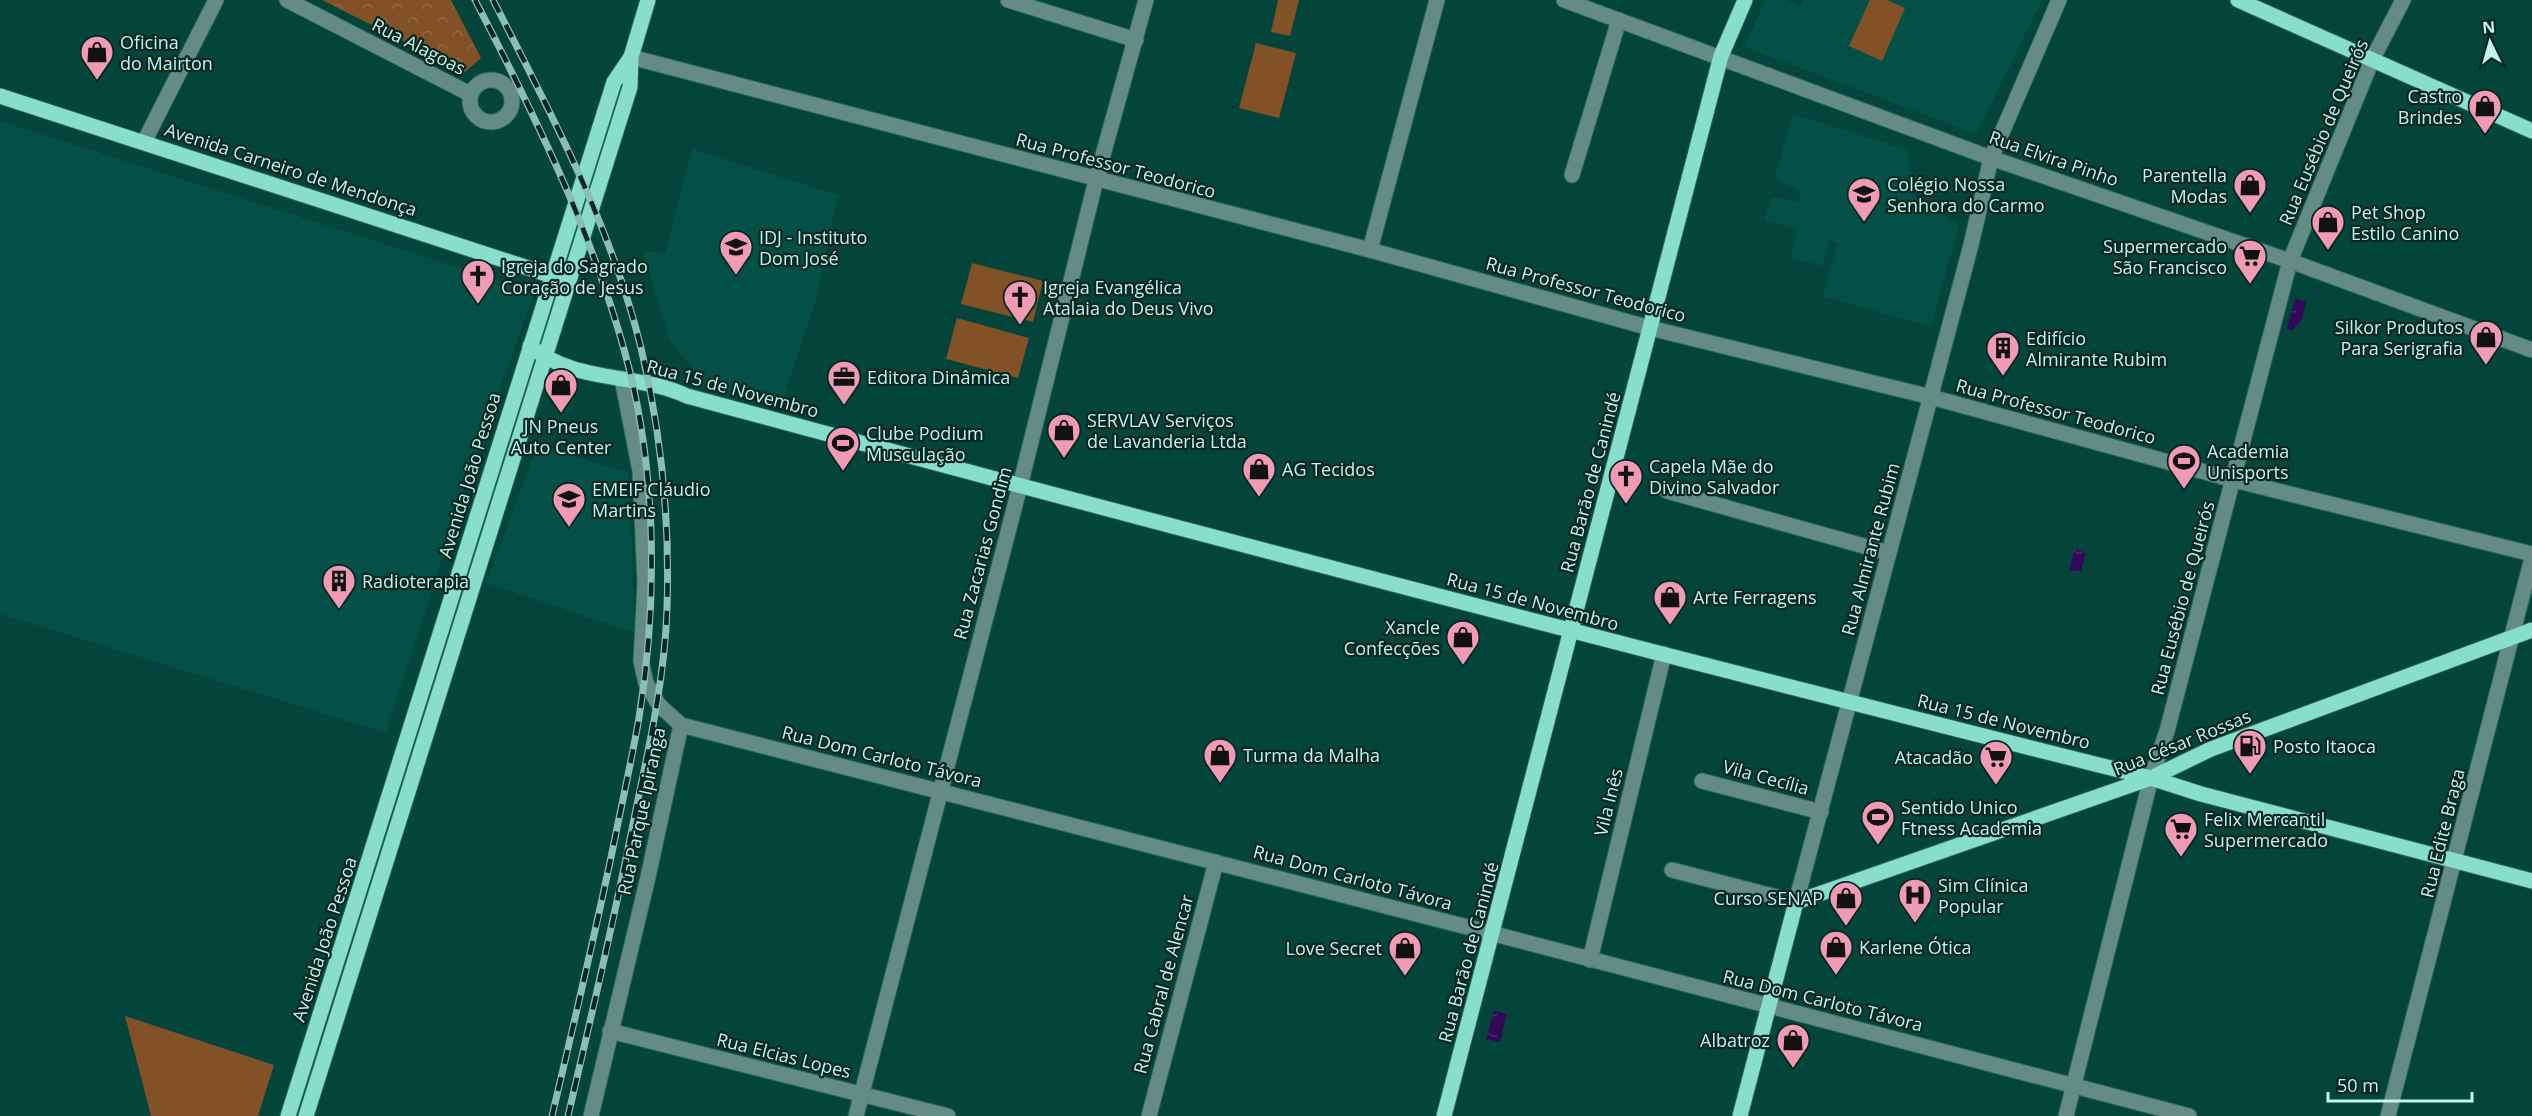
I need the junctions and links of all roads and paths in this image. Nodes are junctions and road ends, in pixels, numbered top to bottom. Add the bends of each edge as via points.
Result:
1 (216, 0) edge
2 (287, 0) edge
3 (648, 0) edge
4 (1008, 0) edge
5 (1146, 0) edge
6 (1437, 0) edge
7 (1564, 0) edge
8 (1745, 0) edge
9 (2059, 0) edge
10 (2238, 0) edge
11 (2403, 0) edge
12 (1619, 20) junction
13 (1136, 40) junction
14 (1721, 56) junction
15 (631, 57) junction
16 (2372, 60) junction
17 (470, 94) dead end
18 (0, 96) edge
19 (2532, 131) edge
20 (144, 142) junction
21 (1991, 158) junction
22 (1572, 175) dead end
23 (1096, 180) junction
24 (1370, 250) junction
25 (2290, 261) junction
26 (553, 275) junction
27 (570, 281) junction
28 (1650, 328) junction
29 (530, 346) junction
30 (2532, 350) edge
31 (546, 360) junction
32 (622, 379) junction
33 (1931, 397) junction
34 (2234, 480) junction
35 (1020, 486) junction
36 (1667, 491) dead end
37 (1889, 553) junction
38 (2532, 554) edge
39 (2532, 558) edge
40 (2532, 630) edge
41 (1571, 631) junction
42 (2510, 639) junction
43 (1664, 654) junction
44 (1848, 702) junction
45 (681, 725) junction
46 (2151, 778) junction
47 (1702, 781) dead end
48 (939, 791) junction
49 (1821, 812) junction
50 (2456, 860) junction
51 (1216, 862) junction
52 (1672, 870) dead end
53 (2532, 881) edge
54 (1796, 902) junction
55 (1493, 933) junction
56 (1590, 960) junction
57 (1770, 1007) junction
58 (610, 1031) junction
59 (2074, 1086) junction
60 (862, 1094) junction
61 (288, 1116) edge
62 (306, 1116) edge
63 (591, 1116) edge
64 (856, 1116) edge
65 (948, 1116) edge
66 (1149, 1116) edge
67 (1444, 1116) edge
68 (1740, 1116) edge
69 (2066, 1116) edge
70 (2189, 1116) edge
71 (2388, 1116) edge

1 - 20 street
2 - 17 street, Rua Alagoas
3 - 15 main road, Avenida João Pessoa
4 - 13 street
5 - 13 street, Rua Zacarias Gondim
6 - 24 street
7 - 12 street, Rua Elvira Pinho
8 - 14 main road, Rua Barão de Canindé
9 - 21 street, Rua Almirante Rubim
10 - 16 main road
11 - 16 street, Rua Eusébio de Queirós
12 - 14 street, Rua Elvira Pinho
12 - 22 street
13 - 23 street, Rua Zacarias Gondim
14 - 21 street, Rua Elvira Pinho
14 - 28 main road, Rua Barão de Canindé
15 - 23 street, Rua Professor Teodorico
15 - 26 main road, Avenida João Pessoa via 614,82
15 - 27 main road, Avenida João Pessoa via 630,87
16 - 19 main road
16 - 25 street, Rua Eusébio de Queirós
18 - 20 main road, Avenida Carneiro de Mendonça
20 - 26 main road, Avenida Carneiro de Mendonça
21 - 25 street, Rua Elvira Pinho
21 - 33 street, Rua Almirante Rubim
23 - 24 street, Rua Professor Teodorico
23 - 35 street, Rua Zacarias Gondim
24 - 28 street, Rua Professor Teodorico
25 - 30 street, Rua Elvira Pinho
25 - 34 street, Rua Eusébio de Queirós
26 - 27 main road, Avenida Carneiro de Mendonça
26 - 29 main road, Avenida João Pessoa
27 - 31 main road, Avenida João Pessoa
28 - 33 street, Rua Professor Teodorico
28 - 41 main road, Rua Barão de Canindé
29 - 31 main road, Rua 15 de Novembro
29 - 61 main road, Avenida João Pessoa
31 - 32 main road, Rua 15 de Novembro via 588,375
31 - 62 main road, Avenida João Pessoa
32 - 35 main road, Rua 15 de Novembro via 658,384 687,396
32 - 45 street, Rua Parque Ipiranga via 640,471 645,583 641,661 646,683 659,705
33 - 34 street, Rua Professor Teodorico
33 - 37 street, Rua Almirante Rubim
34 - 38 street, Rua Professor Teodorico
34 - 46 street, Rua Eusébio de Queirós via 2168,731
35 - 41 main road, Rua 15 de Novembro
35 - 48 street, Rua Zacarias Gondim
36 - 37 street
37 - 44 street, Rua Almirante Rubim
39 - 42 street, Rua Edite Braga
40 - 42 main road, Rua César Rossas
41 - 43 main road, Rua 15 de Novembro
41 - 55 main road, Rua Barão de Canindé
42 - 46 main road, Rua César Rossas via 2211,749
42 - 50 street, Rua Edite Braga
43 - 44 main road, Rua 15 de Novembro
43 - 56 street, Vila Inês
44 - 46 main road, Rua 15 de Novembro
44 - 49 street, Rua Almirante Rubim
45 - 48 street, Rua Dom Carloto Távora
45 - 58 street, Rua Parque Ipiranga
46 - 50 main road, Rua 15 de Novembro
46 - 54 main road, Rua César Rossas
46 - 59 street, Rua Eusébio de Queirós
47 - 49 street, Vila Cecília
48 - 51 street, Rua Dom Carloto Távora
48 - 60 street, Rua Zacarias Gondim
49 - 54 street, Rua Almirante Rubim
50 - 53 main road, Rua 15 de Novembro
50 - 71 street, Rua Edite Braga
51 - 55 street, Rua Dom Carloto Távora
51 - 66 street, Rua Cabral de Alencar
52 - 54 street
54 - 57 main road, Rua Almirante Rubim
55 - 56 street, Rua Dom Carloto Távora
55 - 67 main road, Rua Barão de Canindé
56 - 57 street, Rua Dom Carloto Távora
57 - 59 street, Rua Dom Carloto Távora
57 - 68 main road, Rua Almirante Rubim
58 - 60 street, Rua Elcias Lopes
58 - 63 street, Rua Parque Ipiranga
59 - 69 street, Rua Eusébio de Queirós
59 - 70 street, Rua Dom Carloto Távora
60 - 64 street, Rua Zacarias Gondim
60 - 65 street, Rua Elcias Lopes

